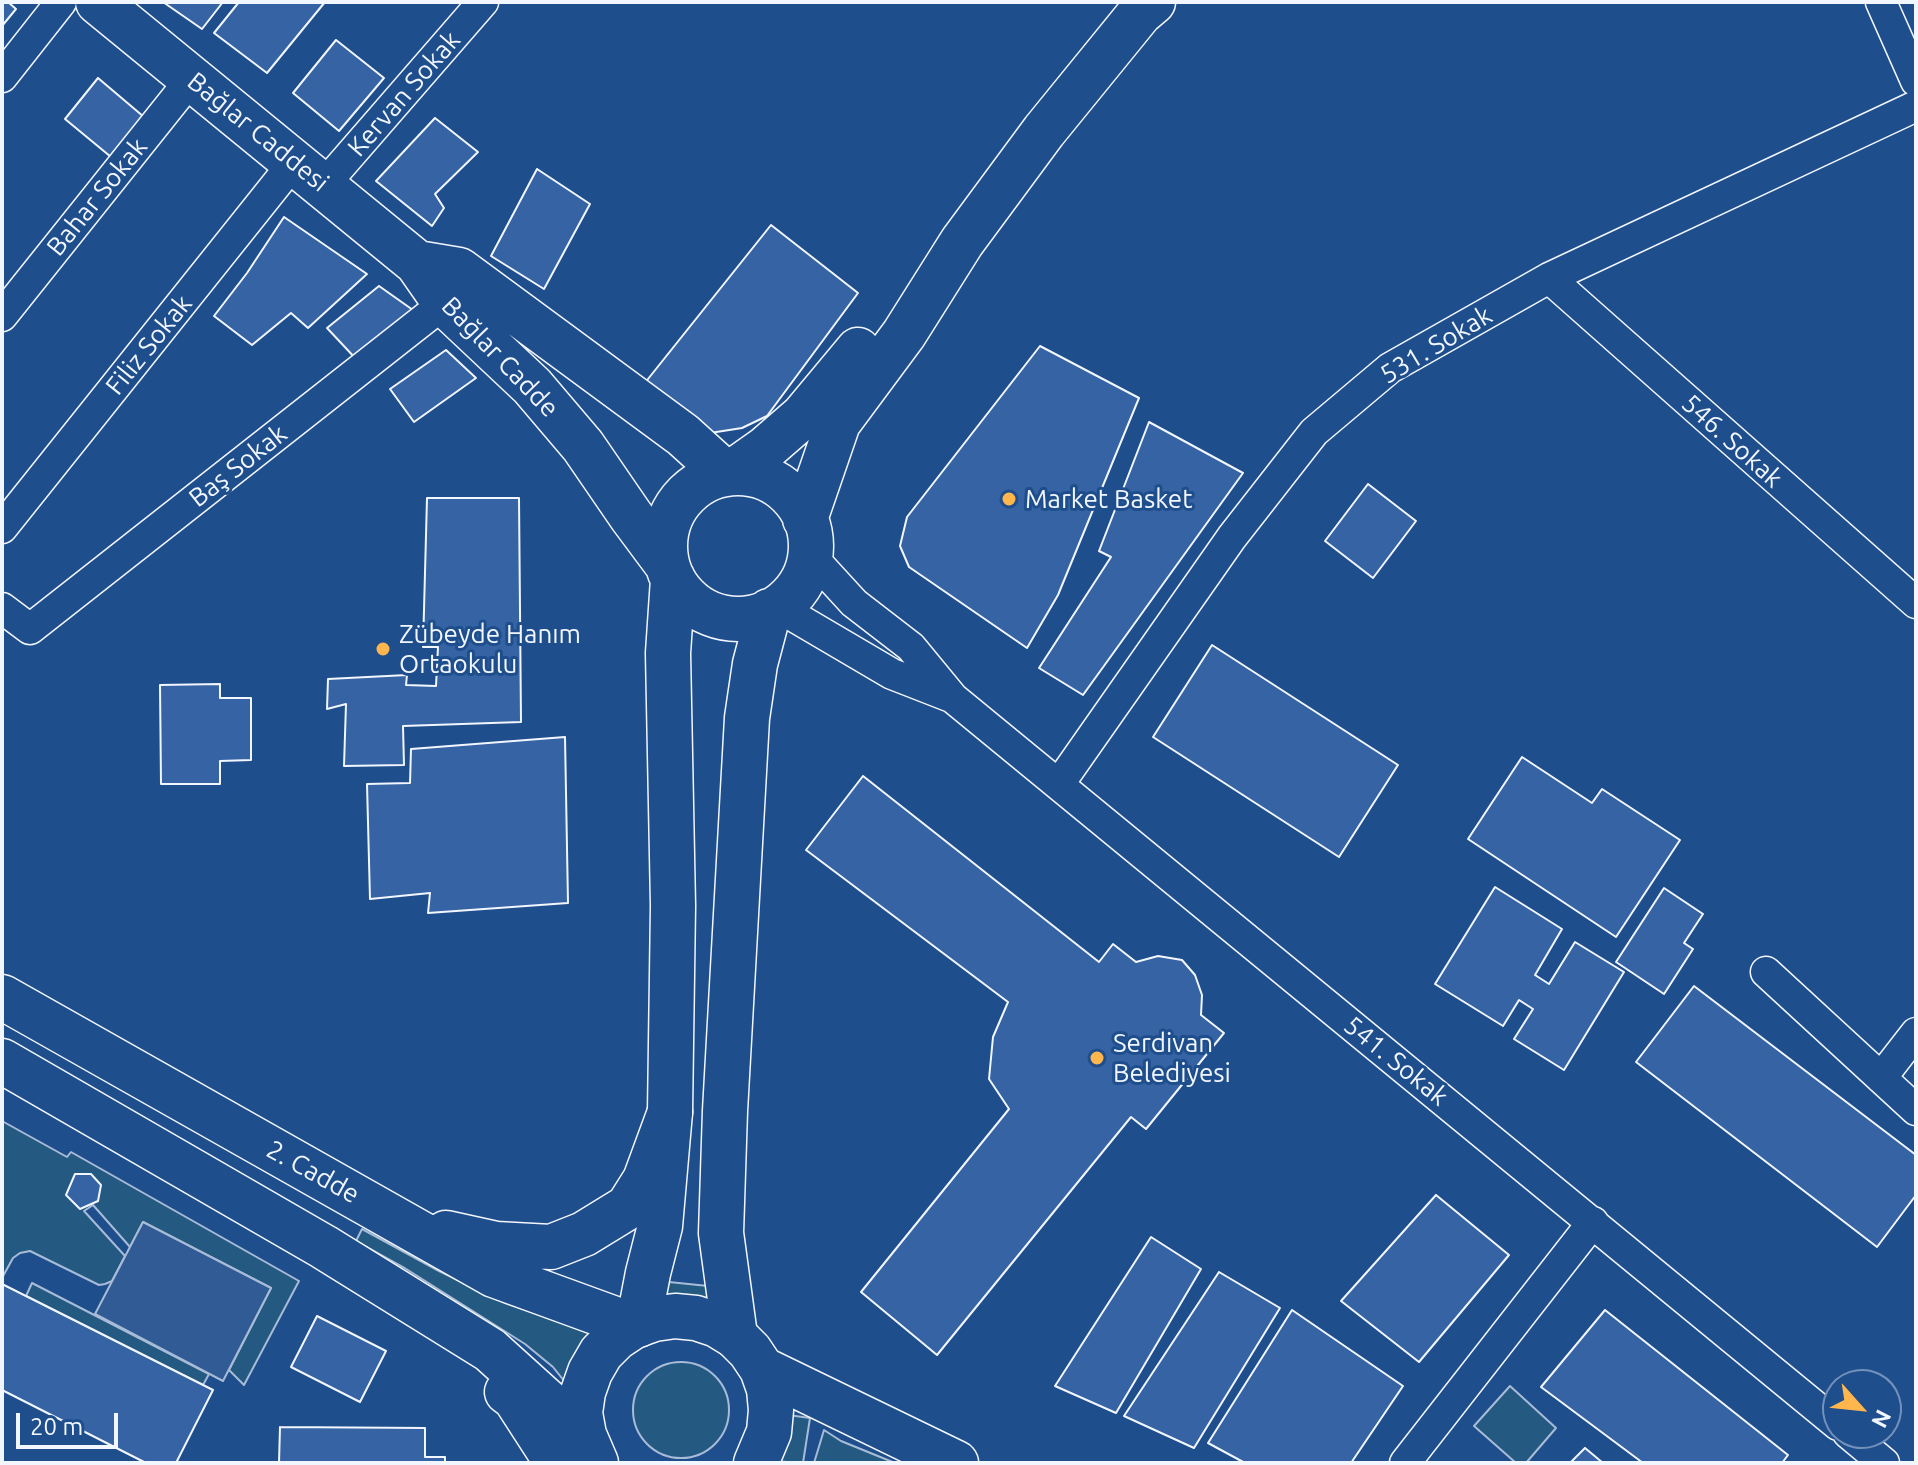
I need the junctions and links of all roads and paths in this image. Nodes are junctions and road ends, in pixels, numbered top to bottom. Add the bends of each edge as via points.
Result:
1 (61, 2) edge
2 (98, 2) edge
3 (483, 2) edge
4 (1881, 2) edge
5 (1143, 6) edge
6 (2, 77) edge
7 (192, 78) junction
8 (1916, 81) edge
9 (1916, 106) edge
10 (310, 173) junction
11 (962, 242) junction
12 (417, 263) junction
13 (1549, 278) junction
14 (446, 302) junction
15 (2, 316) edge
16 (728, 473) junction
17 (2, 528) edge
18 (808, 537) junction
19 (670, 571) junction
20 (1916, 603) edge
21 (2, 608) edge
22 (774, 609) junction
23 (953, 698) junction
24 (1059, 784) junction
25 (1766, 972) dead end
26 (2, 997) edge
27 (1916, 1033) edge
28 (2, 1061) edge
29 (1881, 1078) junction
30 (1916, 1110) edge
31 (670, 1112) junction
32 (1593, 1222) junction
33 (408, 1225) junction
34 (636, 1325) junction
35 (735, 1336) junction
36 (762, 1369) junction
37 (1822, 1412) edge
38 (1867, 1449) edge
39 (579, 1454) edge
40 (947, 1459) edge
41 (756, 1463) edge
42 (1405, 1463) edge
43 (1884, 1463) edge

1 - 6 street
2 - 7 main road, Bağlar Caddesi
3 - 10 street, Kervan Sokak
4 - 8 street
5 - 11 main road
7 - 10 main road, Bağlar Caddesi
7 - 15 street, Bahar Sokak
9 - 13 street, 531. Sokak
10 - 12 main road, Bağlar Caddesi
10 - 17 street, Filiz Sokak
11 - 16 main road via 890,310 803,416
11 - 18 main road via 904,334 838,423
12 - 14 main road, Bağlar Cadde
12 - 16 main road, Bağlar Cadde via 459,270
13 - 20 street, 546. Sokak
13 - 24 street, 531. Sokak via 1390,368 1314,432 1232,537
14 - 19 main road, Bağlar Cadde via 532,386 583,446
14 - 21 street, Baş Sokak via 30,629
16 - 18 main road via 755,474 776,483 794,499
16 - 19 main road via 698,485 674,511 665,545
18 - 22 main road via 805,575
18 - 23 street via 854,603 911,647
19 - 22 main road via 683,596 717,616 738,619
19 - 31 main road
22 - 23 street via 892,674
22 - 35 main road via 755,664 747,718 725,1111 721,1233
23 - 24 street, 541. Sokak
24 - 32 street, 541. Sokak
25 - 29 street
26 - 33 main road, 2. Cadde
27 - 29 street
28 - 39 main road via 324,1247
29 - 30 street
31 - 33 main road via 645,1180 628,1207 584,1234 551,1247 496,1244
31 - 34 main road via 660,1226
32 - 37 street, 541. Sokak
32 - 42 street
33 - 34 main road, 2. Cadde via 494,1275
34 - 35 main road via 675,1316 696,1318
34 - 39 main road via 601,1353 590,1372 580,1413
35 - 36 main road
36 - 40 main road
36 - 41 main road via 771,1410 769,1432
38 - 43 street

